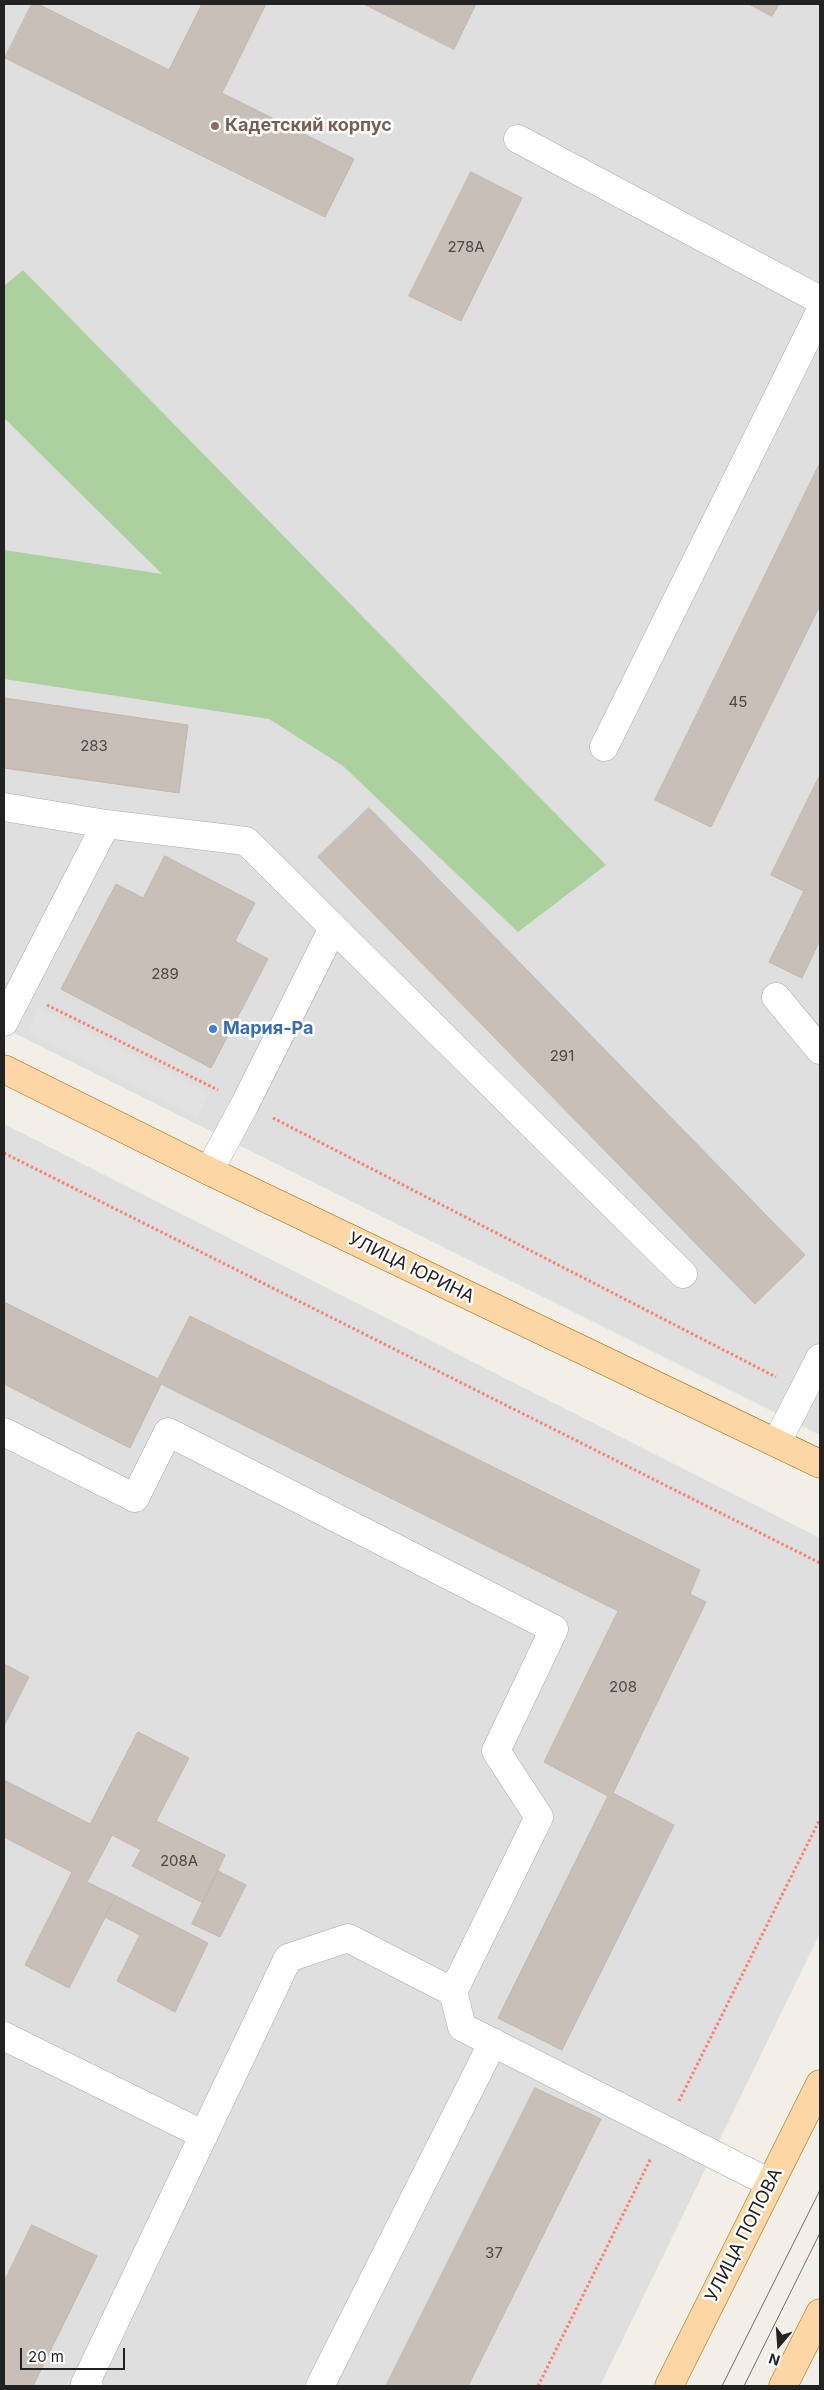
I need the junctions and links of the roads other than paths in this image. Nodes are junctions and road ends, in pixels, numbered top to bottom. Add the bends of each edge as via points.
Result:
1 (518, 139) dead end
2 (820, 300) edge
3 (820, 312) edge
4 (604, 747) dead end
5 (4, 807) edge
6 (106, 824) junction
7 (333, 928) junction
8 (776, 997) dead end
9 (4, 1022) edge
10 (820, 1050) edge
11 (4, 1069) edge
12 (209, 1171) junction
13 (684, 1274) dead end
14 (820, 1358) edge
15 (4, 1432) edge
16 (777, 1442) junction
17 (820, 1464) edge
18 (453, 1992) junction
19 (4, 2036) edge
20 (493, 2042) junction
21 (820, 2084) edge
22 (204, 2135) junction
23 (770, 2183) junction
24 (820, 2313) edge
25 (89, 2386) edge
26 (320, 2386) edge
27 (668, 2386) edge
28 (782, 2386) edge

1 - 2 lane
3 - 4 lane
5 - 6 lane
6 - 7 lane via 246,842
6 - 9 lane
7 - 12 lane via 246,1104
7 - 13 lane
8 - 10 lane
11 - 12 main road, УЛИЦА ЮРИНА
12 - 16 main road, УЛИЦА ЮРИНА
14 - 16 lane
15 - 18 lane via 135,1498 168,1432 554,1630 496,1751 539,1818
16 - 17 main road, УЛИЦА ЮРИНА
18 - 20 lane via 462,2027
18 - 22 lane via 348,1938 288,1958
19 - 22 lane
20 - 23 lane
20 - 26 lane
21 - 23 main road, УЛИЦА ПОПОВА
22 - 25 lane via 85,2384
23 - 27 main road, УЛИЦА ПОПОВА
24 - 28 main road

